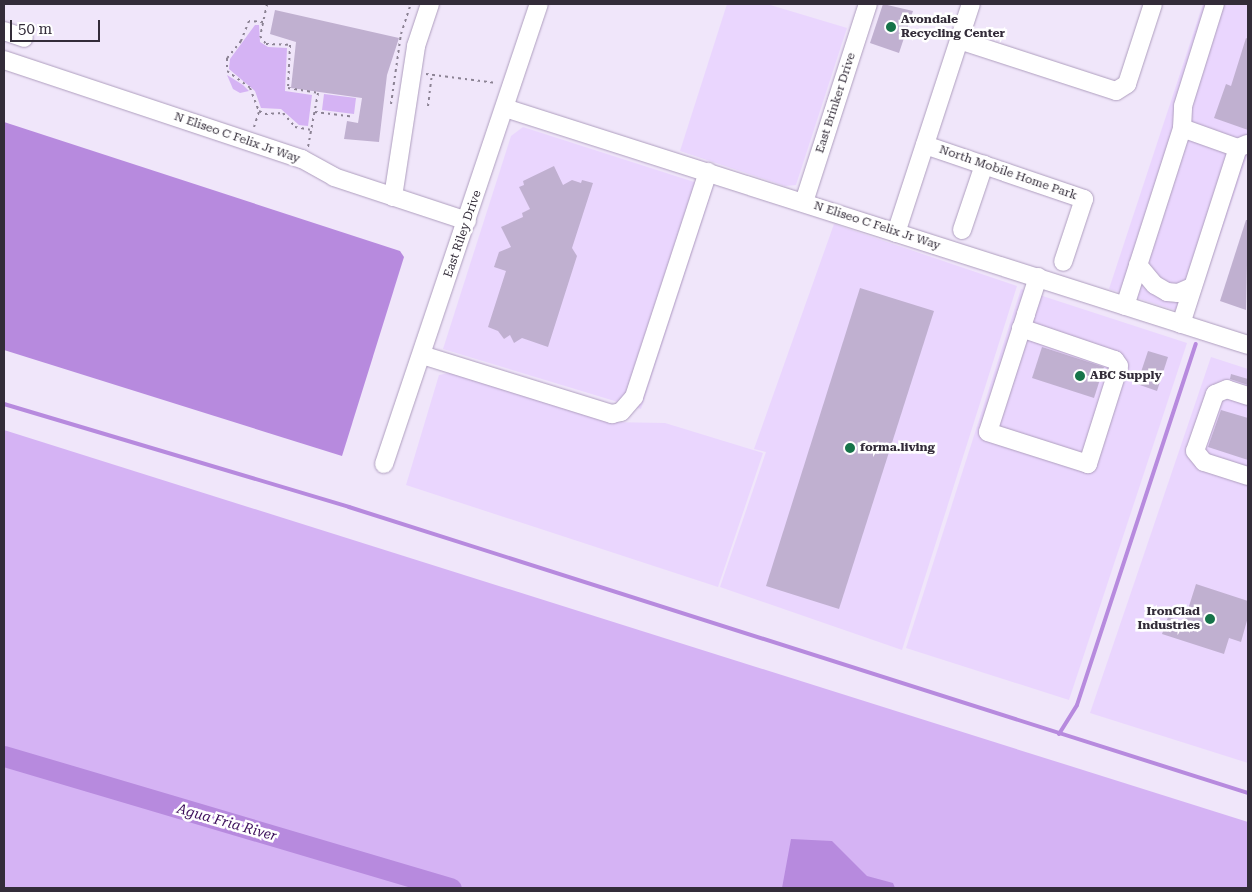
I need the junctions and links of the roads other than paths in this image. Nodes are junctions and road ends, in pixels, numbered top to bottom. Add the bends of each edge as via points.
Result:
1 (430, 4) edge
2 (539, 4) edge
3 (868, 4) edge
4 (971, 4) edge
5 (1153, 4) edge
6 (1215, 4) edge
7 (4, 31) edge
8 (24, 38) dead end
9 (959, 40) junction
10 (4, 60) edge
11 (505, 108) junction
12 (1182, 128) junction
13 (925, 145) junction
14 (1243, 146) edge
15 (984, 165) junction
16 (708, 172) junction
17 (393, 197) junction
18 (804, 202) junction
19 (467, 221) junction
20 (962, 230) dead end
21 (896, 233) junction
22 (1063, 262) dead end
23 (1138, 265) junction
24 (1038, 277) junction
25 (1192, 287) junction
26 (1125, 306) junction
27 (1181, 324) junction
28 (1021, 328) junction
29 (1248, 345) edge
30 (422, 355) junction
31 (1248, 396) edge
32 (384, 464) dead end
33 (1248, 476) edge

1 - 17 street via 411,72
2 - 11 street, East Riley Drive
3 - 18 street, East Brinker Drive
4 - 9 street
5 - 9 street via 1127,84 1116,91
6 - 12 street via 1183,106
7 - 8 street
9 - 13 street
10 - 17 street, N Eliseo C Felix Jr Way via 302,159 334,177
11 - 16 street, N Eliseo C Felix Jr Way
11 - 19 street, East Riley Drive
12 - 14 street
12 - 23 street
13 - 15 street, North Mobile Home Park
13 - 21 street
14 - 25 street
15 - 20 street
15 - 22 street, North Mobile Home Park via 1084,199
16 - 18 street, N Eliseo C Felix Jr Way
16 - 30 street via 634,397 621,412 612,414
17 - 19 street, N Eliseo C Felix Jr Way
18 - 21 street, N Eliseo C Felix Jr Way
19 - 30 street, East Riley Drive
21 - 24 street, N Eliseo C Felix Jr Way
23 - 25 street via 1155,286 1167,292 1178,293
23 - 26 street
24 - 26 street, N Eliseo C Felix Jr Way
24 - 28 street
25 - 27 street
26 - 27 street, N Eliseo C Felix Jr Way
27 - 29 street, N Eliseo C Felix Jr Way
28 - 28 street via 988,432 1088,464 1119,366 1116,360
30 - 32 street, East Riley Drive
31 - 33 street via 1227,389 1214,394 1195,451 1204,462

